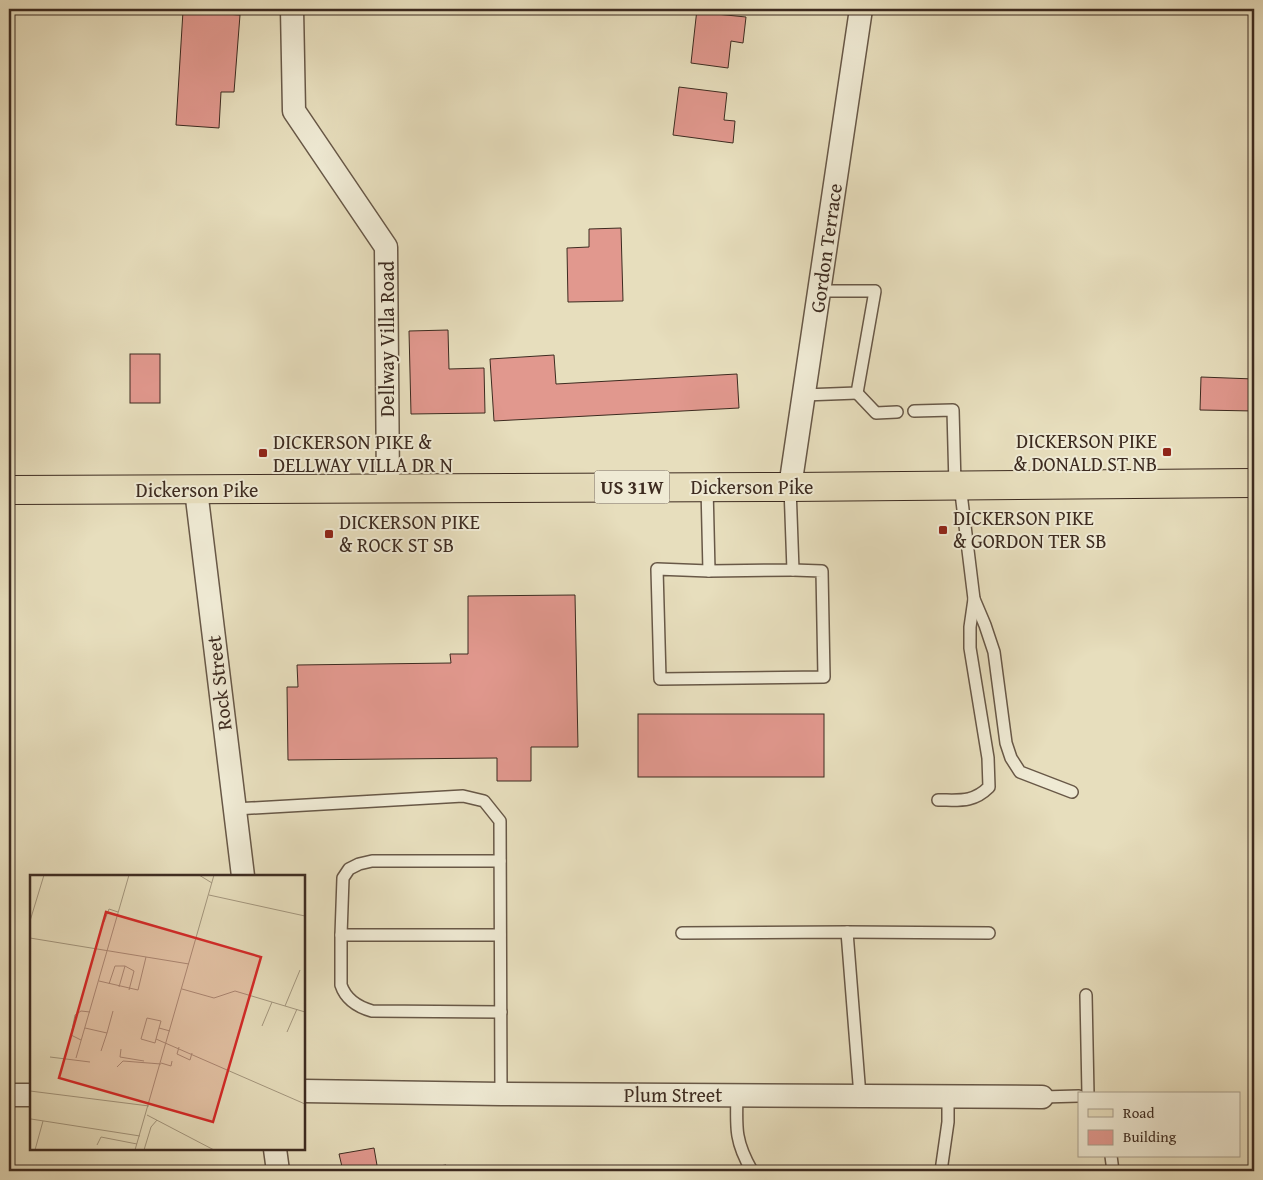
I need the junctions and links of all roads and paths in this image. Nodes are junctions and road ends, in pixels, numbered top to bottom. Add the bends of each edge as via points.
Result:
1 (292, 9) edge
2 (861, 9) edge
3 (819, 291) junction
4 (857, 393) junction
5 (804, 395) junction
6 (914, 411) dead end
7 (896, 412) dead end
8 (1254, 483) edge
9 (958, 485) junction
10 (707, 487) junction
11 (790, 487) junction
12 (388, 488) junction
13 (9, 490) edge
14 (196, 490) junction
15 (793, 570) junction
16 (709, 571) junction
17 (974, 599) junction
18 (1072, 792) dead end
19 (938, 800) dead end
20 (235, 809) junction
21 (500, 861) junction
22 (243, 875) edge
23 (848, 932) junction
24 (682, 933) dead end
25 (988, 933) dead end
26 (341, 934) junction
27 (500, 934) junction
28 (1086, 995) dead end
29 (501, 1012) junction
30 (305, 1091) edge
31 (1088, 1092) edge
32 (30, 1094) edge
33 (501, 1094) junction
34 (9, 1095) edge
35 (737, 1095) junction
36 (860, 1096) junction
37 (1078, 1096) edge
38 (948, 1097) junction
39 (1042, 1097) joint
40 (275, 1150) edge
41 (1111, 1158) edge
42 (278, 1171) edge
43 (752, 1171) edge
44 (941, 1171) edge
45 (1114, 1171) edge

1 - 12 street, Dellway Villa Road via 294,111 386,247
2 - 3 street, Gordon Terrace
3 - 4 lane via 875,291
3 - 5 street, Gordon Terrace
4 - 5 lane
4 - 7 lane via 876,413
5 - 11 street, Gordon Terrace
6 - 9 lane via 953,410
8 - 9 main road, Dickerson Pike / US 31W
9 - 11 main road, Dickerson Pike / US 31W
9 - 17 lane
10 - 11 main road, Dickerson Pike / US 31W
10 - 12 main road, Dickerson Pike / US 31W
10 - 16 lane
11 - 15 lane
12 - 14 main road, Dickerson Pike / US 31W
13 - 14 main road, Dickerson Pike / US 31W
14 - 20 street, Rock Street
15 - 16 lane
15 - 16 lane via 822,571 824,677 660,679 657,569
17 - 18 lane via 994,652 1006,743 1011,758 1020,772
17 - 19 lane via 970,648 988,758 989,787 972,799
20 - 21 lane via 463,796 484,801 500,821
20 - 22 street, Rock Street
21 - 26 lane via 372,861 358,864 349,869 344,878
21 - 27 lane
23 - 24 lane
23 - 25 lane
23 - 36 lane
26 - 27 lane
26 - 29 lane via 341,985 343,992 359,1007 372,1011
27 - 29 lane
28 - 31 lane
29 - 33 lane
30 - 33 street, Plum Street
32 - 34 street
33 - 35 street, Plum Street
35 - 36 street, Plum Street
35 - 43 lane via 737,1137
36 - 38 street, Plum Street
37 - 39 lane
38 - 39 street, Plum Street
38 - 44 lane
40 - 42 street
41 - 45 lane

